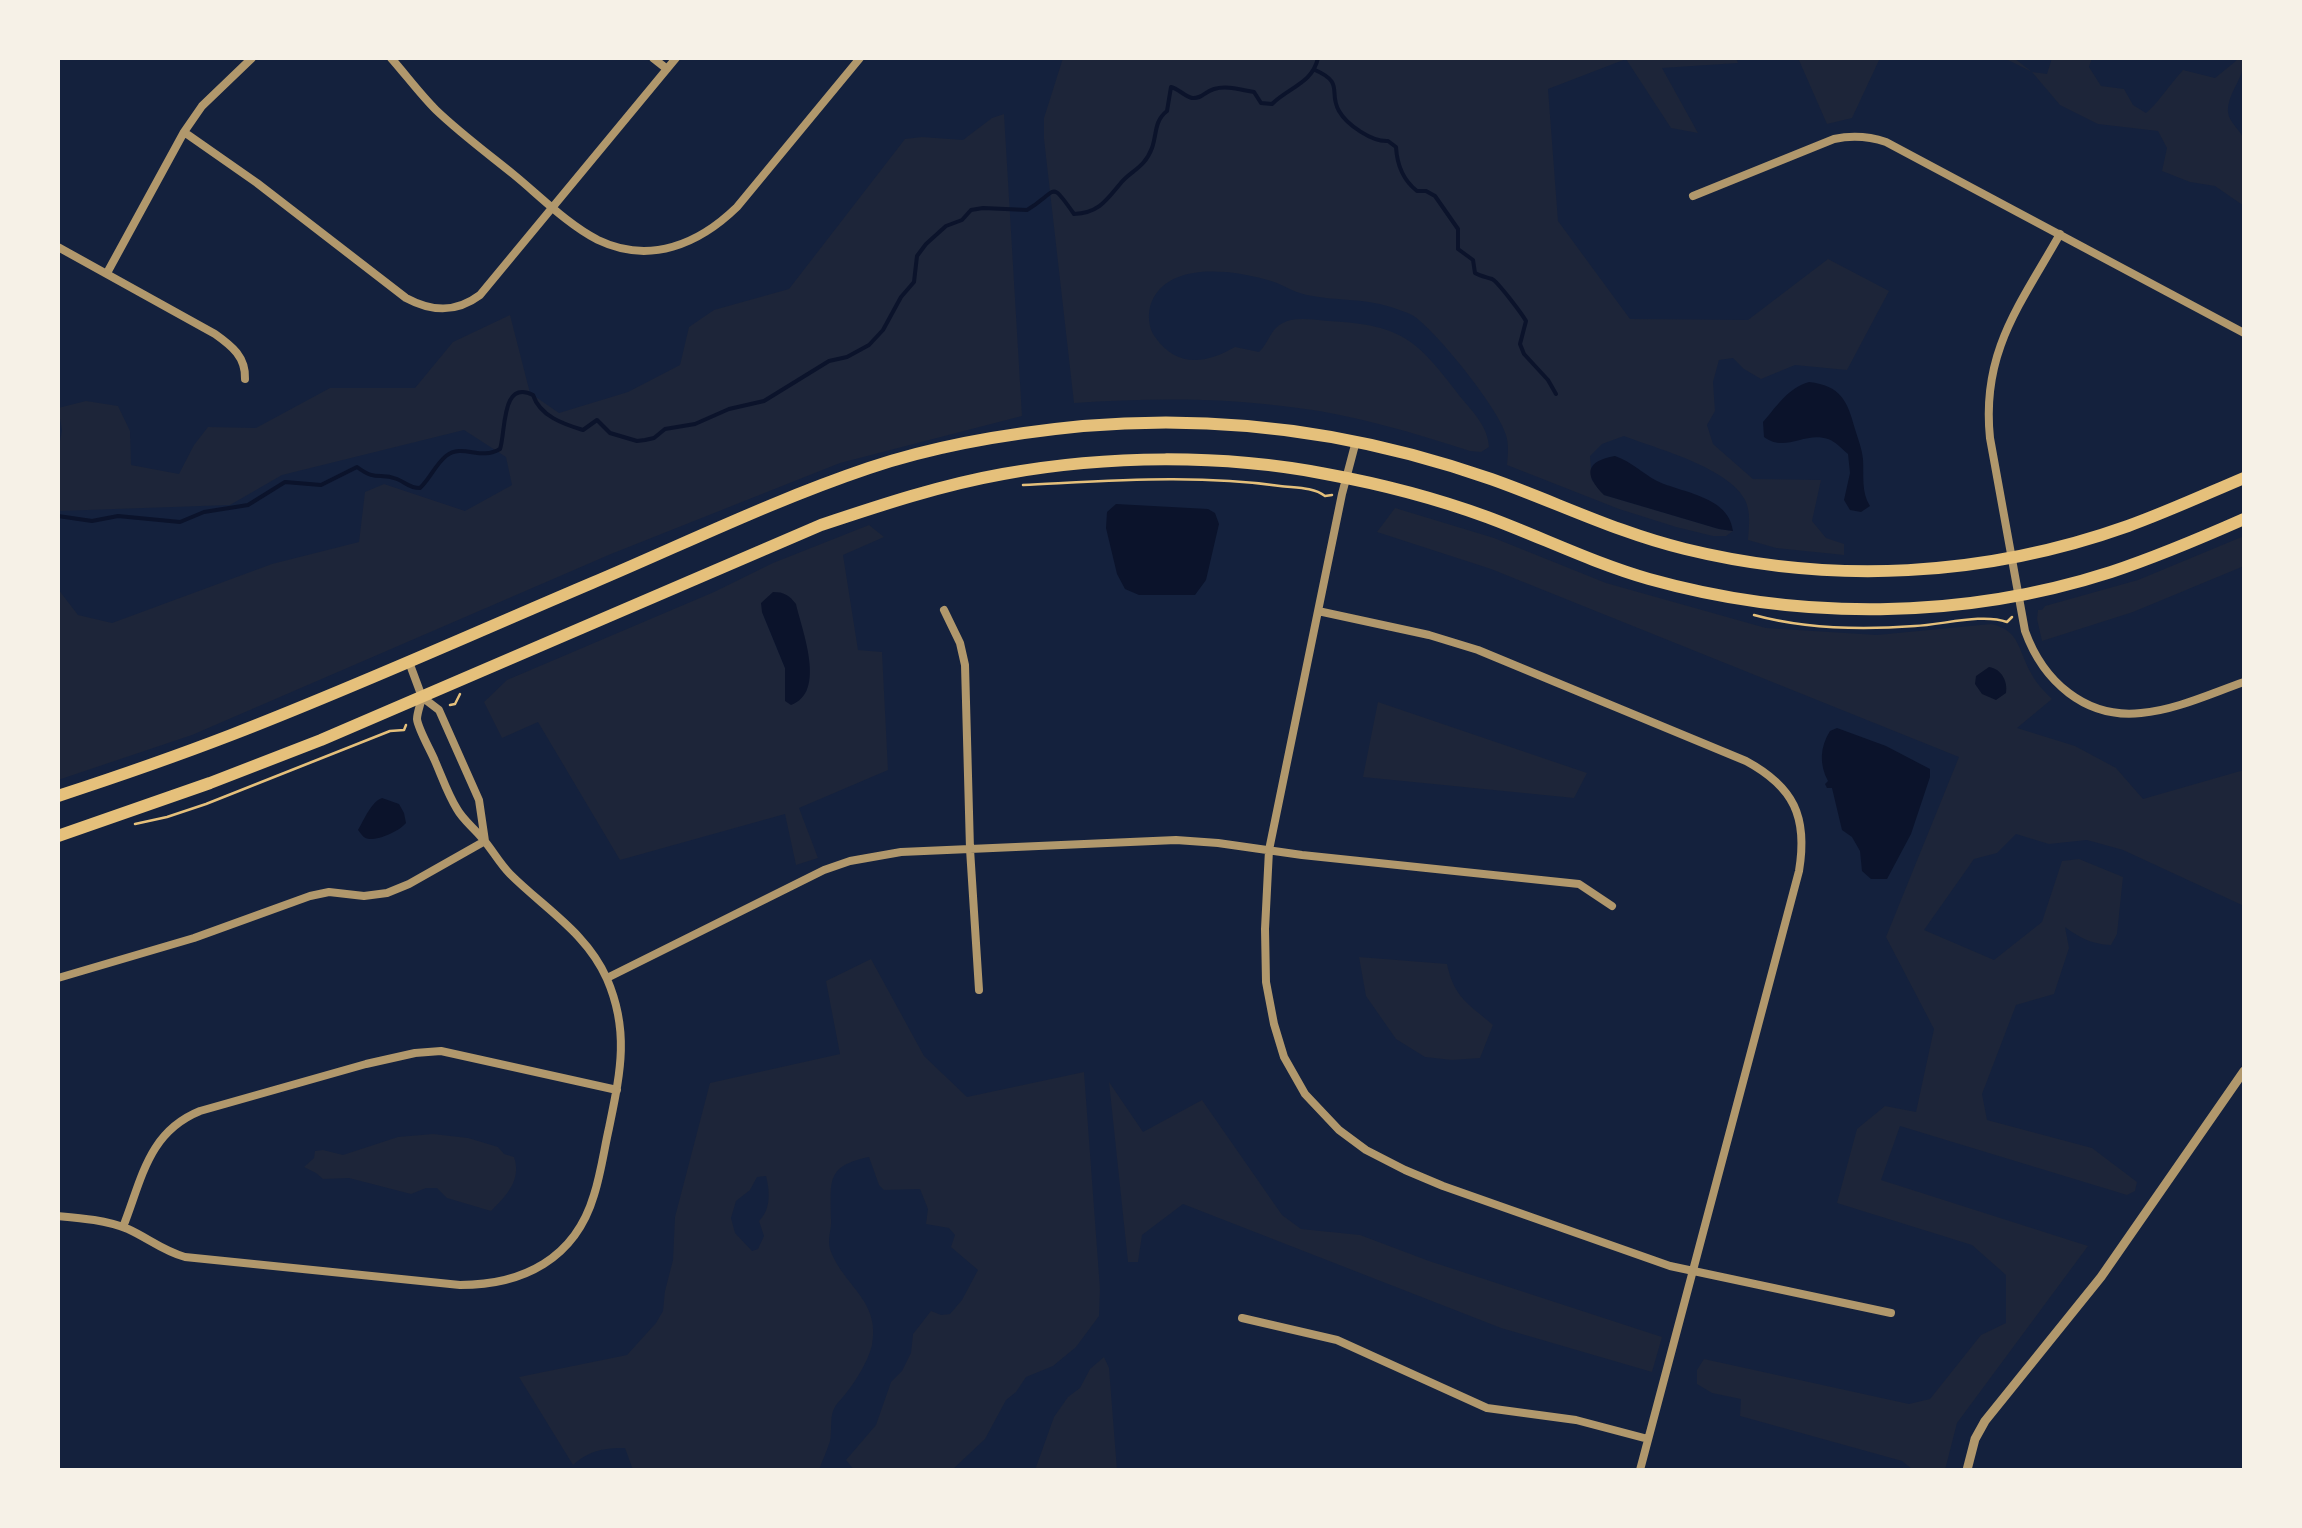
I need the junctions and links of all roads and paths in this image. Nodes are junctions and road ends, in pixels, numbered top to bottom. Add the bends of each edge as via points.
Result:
1 (249, 58) edge
2 (391, 58) edge
3 (653, 58) edge
4 (676, 58) edge
5 (860, 58) edge
6 (667, 69) junction
7 (184, 132) junction
8 (1693, 196) dead end
9 (553, 206) junction
10 (2060, 234) junction
11 (58, 247) edge
12 (107, 274) junction
13 (2244, 333) edge
14 (245, 380) dead end
15 (1356, 441) junction
16 (1347, 478) junction
17 (2244, 478) edge
18 (1018, 485) dead end
19 (1327, 495) dead end
20 (2244, 519) edge
21 (2012, 558) junction
22 (2018, 595) junction
23 (944, 610) dead end
24 (1318, 612) junction
25 (409, 662) junction
26 (2244, 682) edge
27 (466, 691) dead end
28 (422, 697) junction
29 (451, 704) dead end
30 (406, 725) dead end
31 (58, 796) edge
32 (125, 826) dead end
33 (58, 836) edge
34 (486, 841) junction
35 (970, 849) junction
36 (1269, 850) junction
37 (1612, 906) dead end
38 (58, 978) edge
39 (607, 978) junction
40 (979, 990) dead end
41 (2244, 1071) edge
42 (617, 1090) junction
43 (58, 1216) edge
44 (123, 1228) junction
45 (1692, 1272) junction
46 (1892, 1314) dead end
47 (1242, 1318) dead end
48 (1648, 1439) junction
49 (1640, 1470) edge
50 (1966, 1470) edge

1 - 7 street
2 - 9 street via 436,110
3 - 6 street
4 - 6 street
5 - 9 street via 737,207 701,236 665,249 617,247
6 - 9 street
7 - 9 street via 406,298 429,308 459,307 480,295
7 - 12 street
8 - 10 street via 1854,136 1886,142
10 - 13 street
10 - 21 street via 2002,339 1988,387 1990,438
11 - 12 street
12 - 14 street via 227,342 243,360
15 - 16 street
15 - 21 highway via 1495,480 1638,536 1727,558 1858,572
15 - 25 highway via 1254,426 1156,422 1035,432 924,452 745,515
16 - 22 highway via 1471,512 1648,578 1733,598 1876,610
16 - 24 street
16 - 28 highway via 1222,462 1115,462 946,486 821,525
17 - 21 highway via 2130,526
18 - 19 path via 1200,479
20 - 22 highway via 2112,572
21 - 22 street
22 - 26 street via 2041,665 2086,704 2140,714
23 - 35 street via 964,665
24 - 36 street
24 - 45 street via 1478,650 1746,761 1769,774 1793,803 1804,844 1799,871
25 - 28 street
25 - 31 highway
27 - 29 path
28 - 33 highway
28 - 34 street via 440,710 480,800
28 - 34 street via 417,720 458,811
30 - 32 path via 206,804
34 - 38 street via 387,894 310,896
34 - 39 street via 508,872 575,932
35 - 36 street via 1176,840
35 - 39 street via 850,860
35 - 40 street
36 - 37 street via 1579,884
36 - 45 street via 1264,929 1274,1024 1305,1094 1339,1130 1443,1186
39 - 42 street via 620,1020
41 - 50 street via 2100,1277 1984,1420
42 - 44 street via 452,1052 366,1064 182,1119 153,1150
42 - 44 street via 586,1216 550,1261 510,1280 460,1284 185,1257
43 - 44 street
45 - 46 street
45 - 48 street
47 - 48 street via 1337,1340 1487,1408 1576,1420
48 - 49 street

